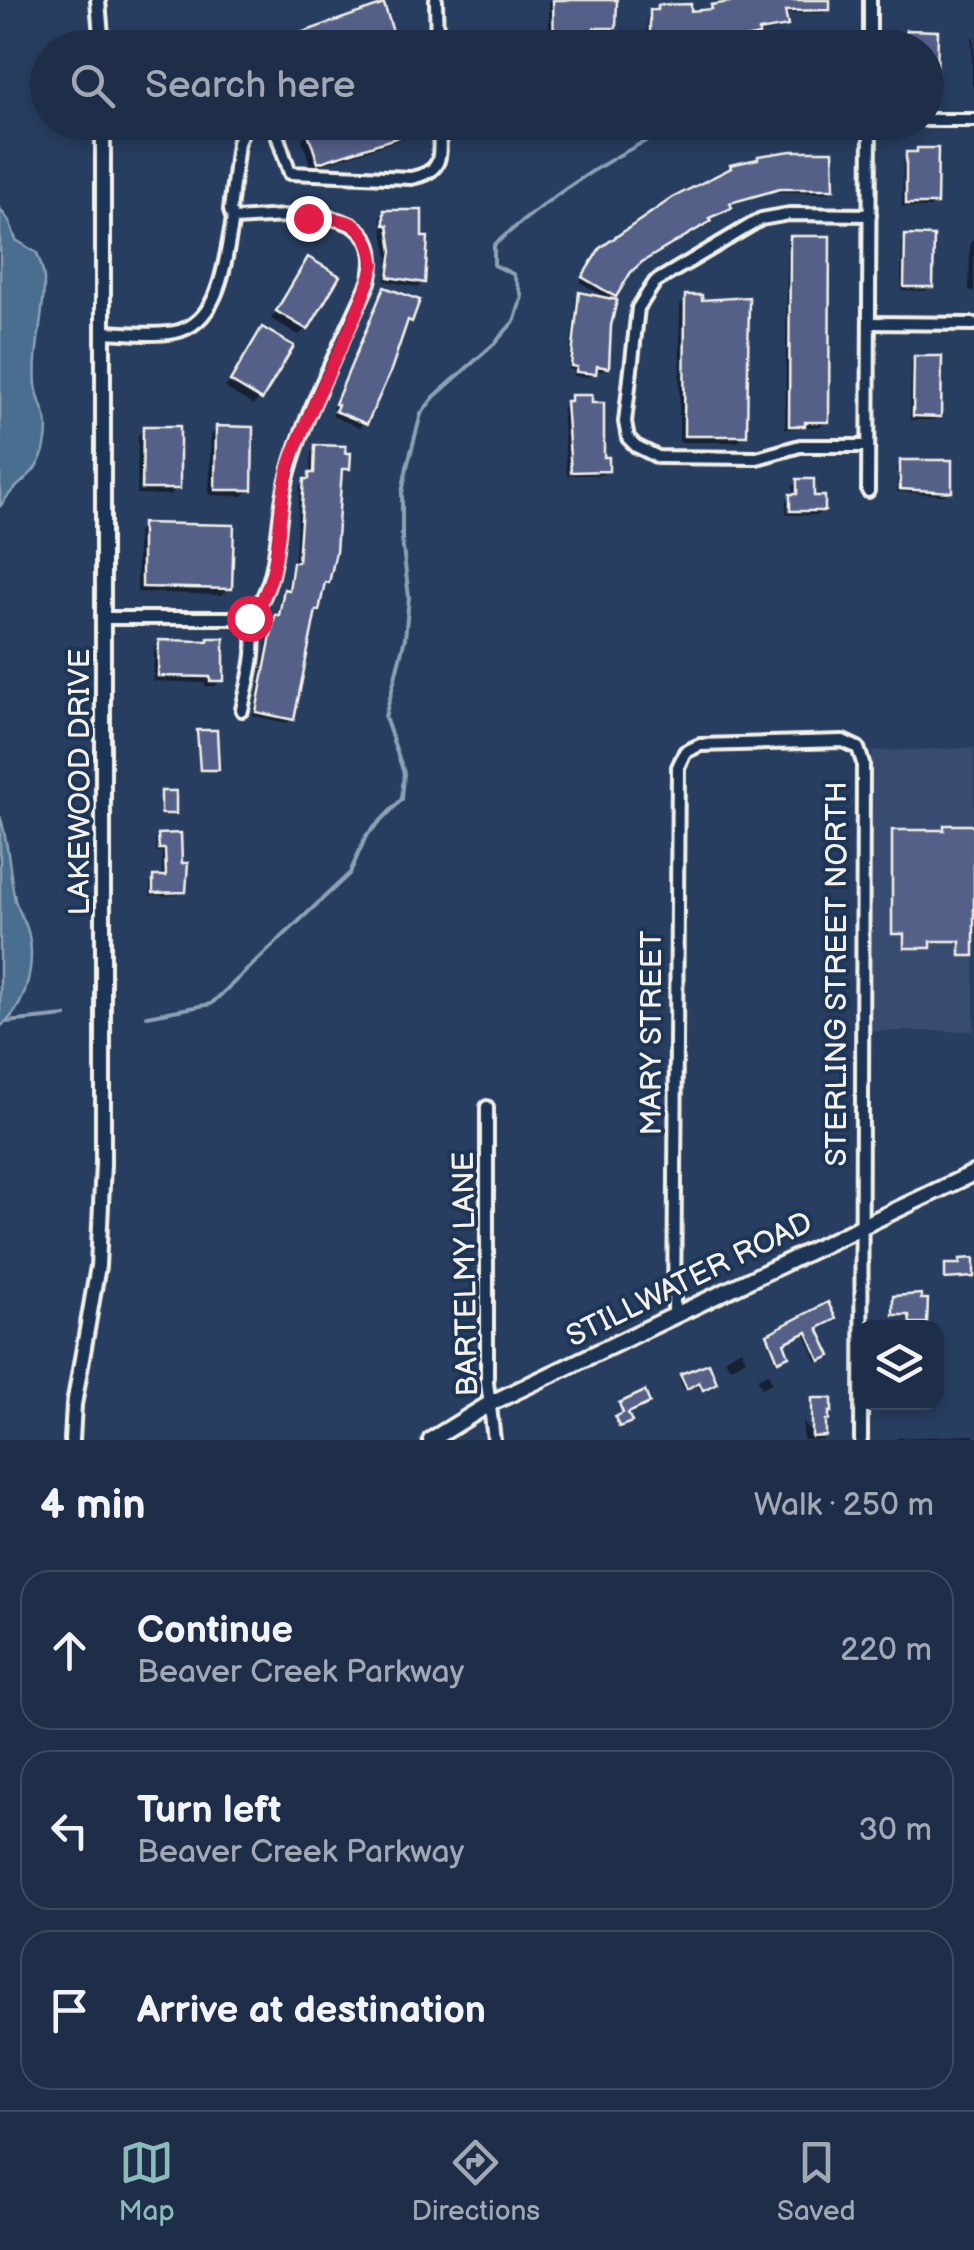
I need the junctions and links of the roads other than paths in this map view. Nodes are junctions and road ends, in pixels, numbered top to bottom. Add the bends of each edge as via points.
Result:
1 (98, 0) edge
2 (436, 0) edge
3 (870, 0) edge
4 (100, 30) edge
5 (437, 30) edge
6 (870, 30) edge
7 (944, 120) edge
8 (974, 120) edge
9 (103, 140) edge
10 (239, 140) edge
11 (274, 140) edge
12 (437, 140) edge
13 (870, 140) edge
14 (870, 215) junction
15 (233, 219) junction
16 (870, 323) junction
17 (974, 324) edge
18 (104, 332) junction
19 (868, 446) junction
20 (868, 491) dead end
21 (104, 618) junction
22 (249, 618) junction
23 (242, 710) dead end
24 (858, 748) joint
25 (487, 1108) dead end
26 (974, 1173) edge
27 (860, 1228) junction
28 (674, 1316) junction
29 (491, 1404) junction
30 (72, 1440) edge
31 (431, 1440) edge
32 (494, 1440) edge
33 (860, 1440) edge

1 - 4 street
2 - 5 street
3 - 6 street
7 - 8 street
9 - 18 street, LAKEWOOD DRIVE
10 - 15 street
11 - 12 street via 290,173 412,178 436,166
13 - 14 street
14 - 16 street
14 - 19 street via 761,219 655,282 638,308 625,422 628,438 658,457 757,458 790,447
15 - 18 street via 220,280 194,325 161,333
15 - 22 street via 339,218 360,227 374,264 289,466 277,552 259,608
16 - 17 street
16 - 19 street
18 - 21 street, LAKEWOOD DRIVE
19 - 20 street
21 - 22 street
21 - 30 street, LAKEWOOD DRIVE via 103,1164 98,1266
22 - 23 street via 254,650
24 - 27 street, STERLING STREET NORTH
24 - 28 street, MARY STREET via 842,741 700,745 685,752 678,768
25 - 29 street, BARTELMY LANE
26 - 27 main road, STILLWATER ROAD
27 - 28 main road, STILLWATER ROAD
27 - 33 street, STERLING STREET NORTH
28 - 29 main road, STILLWATER ROAD
29 - 31 main road, STILLWATER ROAD
29 - 32 street, BARTELMY LANE

